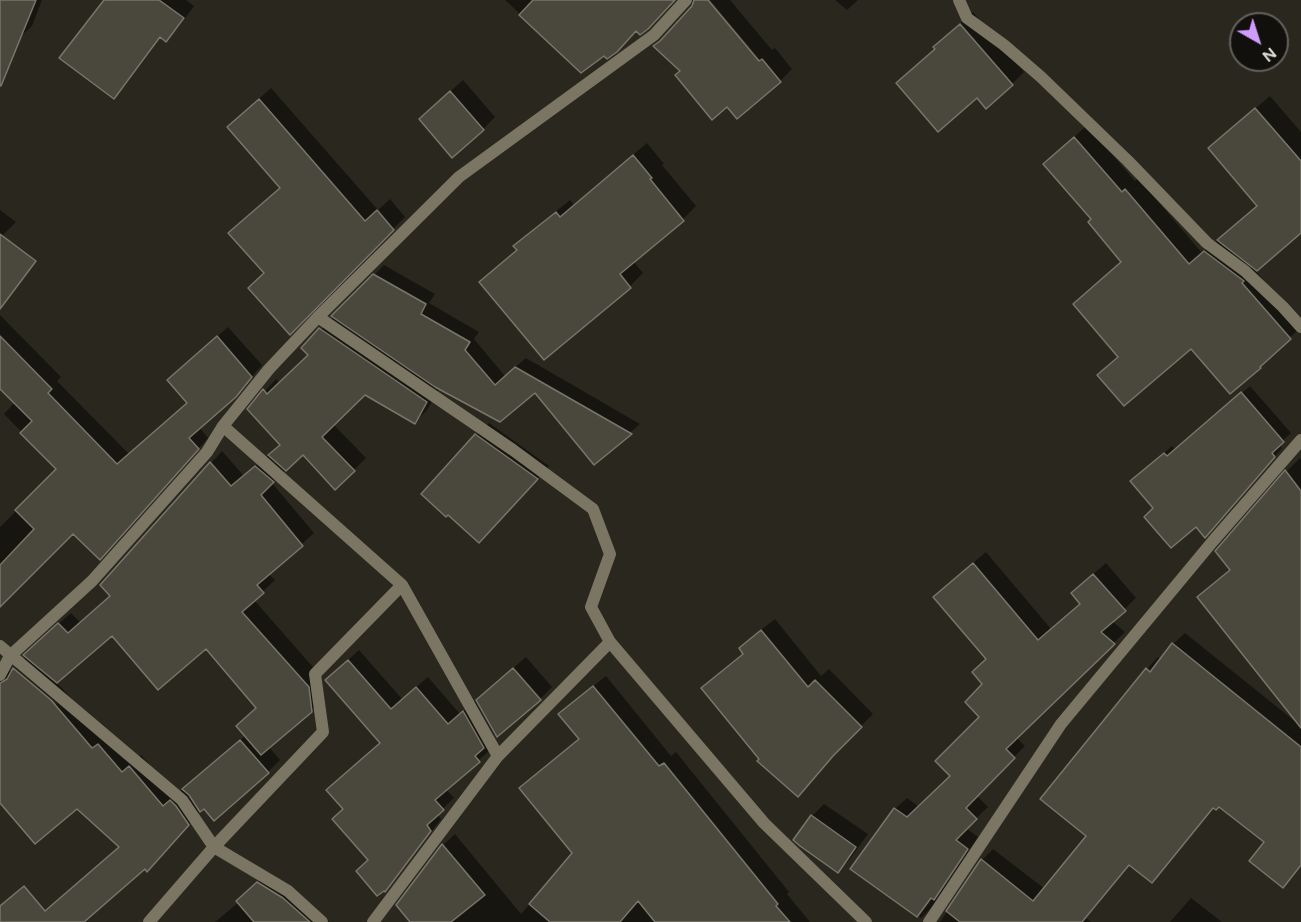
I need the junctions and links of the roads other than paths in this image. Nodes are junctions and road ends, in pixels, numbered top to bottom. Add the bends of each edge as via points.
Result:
1 (686, 0) edge
2 (959, 0) edge
3 (318, 317) junction
4 (1301, 327) edge
5 (223, 426) junction
6 (1301, 440) edge
7 (402, 585) junction
8 (609, 642) junction
9 (0, 646) edge
10 (10, 656) junction
11 (0, 675) edge
12 (498, 756) junction
13 (214, 847) junction
14 (149, 922) edge
15 (322, 922) edge
16 (373, 922) edge
17 (866, 922) edge
18 (929, 922) edge

1 - 3 street via 654,35 459,177
2 - 4 street via 967,18 1041,77 1207,243 1245,272
3 - 5 street
3 - 8 street via 593,509 610,554 591,607
5 - 7 street
5 - 10 street via 207,452 92,580
6 - 18 street via 1061,724
7 - 12 street
7 - 13 street via 315,674 323,732
8 - 12 street
8 - 17 street via 764,823
9 - 10 street
10 - 11 street
10 - 13 street via 182,800
12 - 16 street
13 - 14 street
13 - 15 street via 288,891

